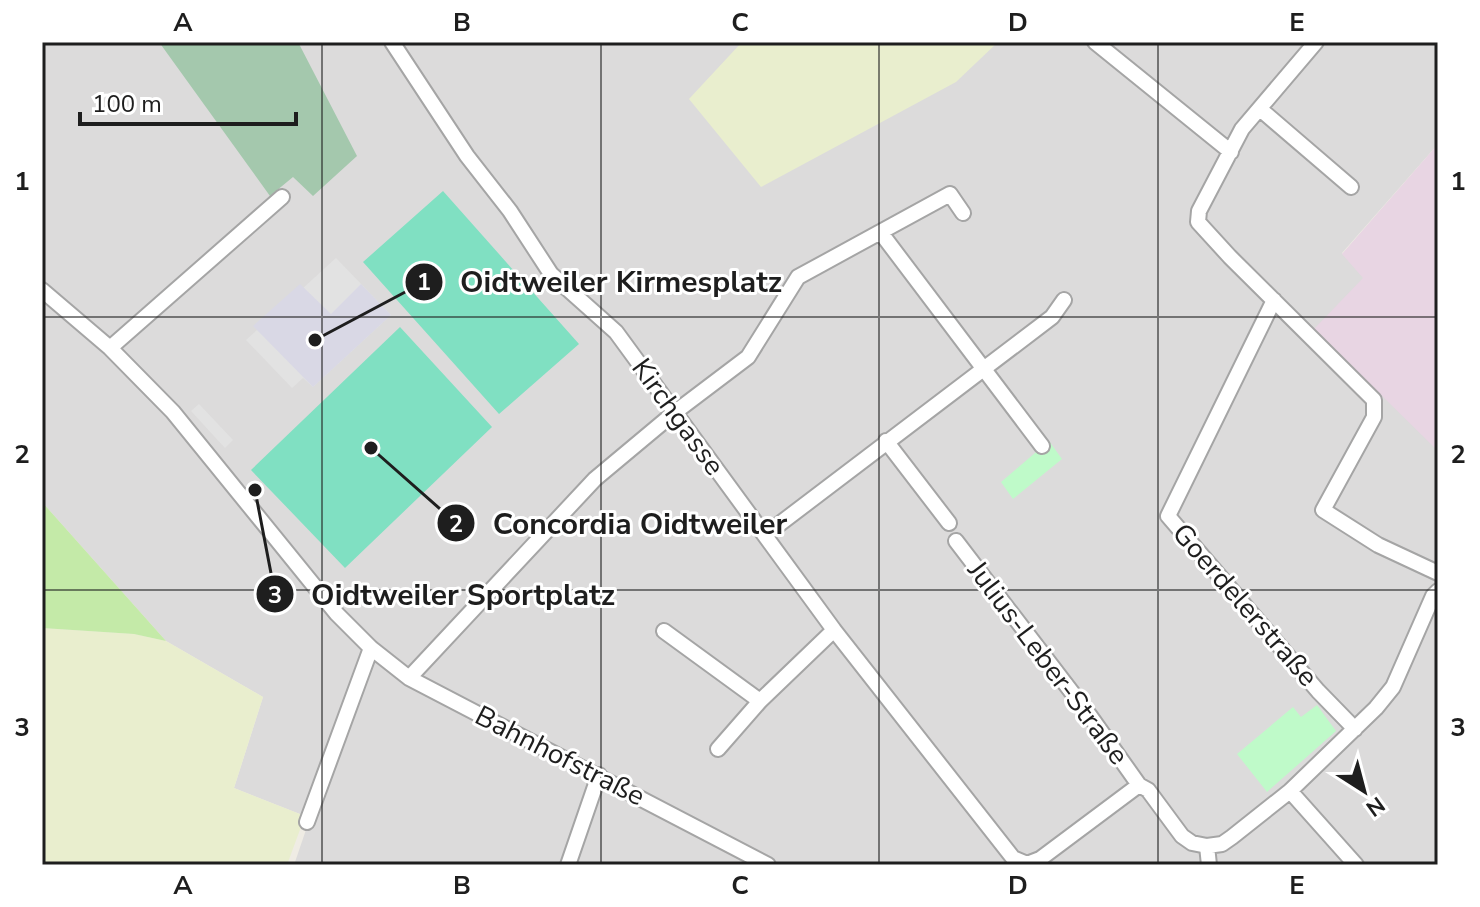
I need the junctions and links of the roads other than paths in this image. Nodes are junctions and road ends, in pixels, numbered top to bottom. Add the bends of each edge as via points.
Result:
1 (392, 42) edge
2 (1095, 42) edge
3 (1316, 42) edge
4 (1260, 109) junction
5 (1231, 152) junction
6 (1351, 187) dead end
7 (282, 197) dead end
8 (963, 213) dead end
9 (881, 233) junction
10 (42, 290) edge
11 (1064, 300) dead end
12 (1274, 300) junction
13 (110, 348) junction
14 (983, 368) junction
15 (674, 413) junction
16 (886, 441) junction
17 (1042, 446) dead end
18 (949, 523) dead end
19 (765, 535) junction
20 (956, 541) dead end
21 (1438, 573) edge
22 (1438, 591) edge
23 (834, 630) junction
24 (664, 631) dead end
25 (371, 648) junction
26 (409, 678) junction
27 (760, 701) junction
28 (1355, 729) junction
29 (718, 749) dead end
30 (599, 775) junction
31 (1139, 785) junction
32 (1290, 791) junction
33 (307, 822) dead end
34 (1207, 846) junction
35 (758, 863) edge
36 (1027, 864) edge
37 (568, 865) edge
38 (1209, 865) edge
39 (1356, 865) edge

1 - 15 street, Kirchgasse via 551,274 616,332
2 - 5 street
3 - 4 street
4 - 5 street
4 - 6 street
5 - 12 street via 1198,222
7 - 13 street
8 - 9 street via 950,194
9 - 14 street
9 - 15 street via 798,277 748,357
10 - 13 street, Bahnhofstraße
11 - 14 street via 1052,317
12 - 21 street via 1374,400 1374,417 1323,510 1378,545
12 - 28 street, Goerdelerstraße via 1168,516
13 - 25 street, Bahnhofstraße via 173,412 337,614
14 - 16 street
14 - 17 street
15 - 19 street, Kirchgasse
15 - 26 street via 595,479
16 - 18 street
16 - 19 street
19 - 23 street, Kirchgasse
20 - 31 street, Julius-Leber-Straße
22 - 28 street via 1393,687
23 - 27 street
23 - 36 street, Kirchgasse via 1013,858
24 - 27 street
25 - 26 street, Bahnhofstraße
25 - 33 street
26 - 30 street, Bahnhofstraße
27 - 29 street
28 - 32 street
30 - 35 street, Bahnhofstraße
30 - 37 street
31 - 34 street, Julius-Leber-Straße via 1182,836
31 - 36 street
32 - 34 street via 1222,844
32 - 39 street
34 - 38 street

